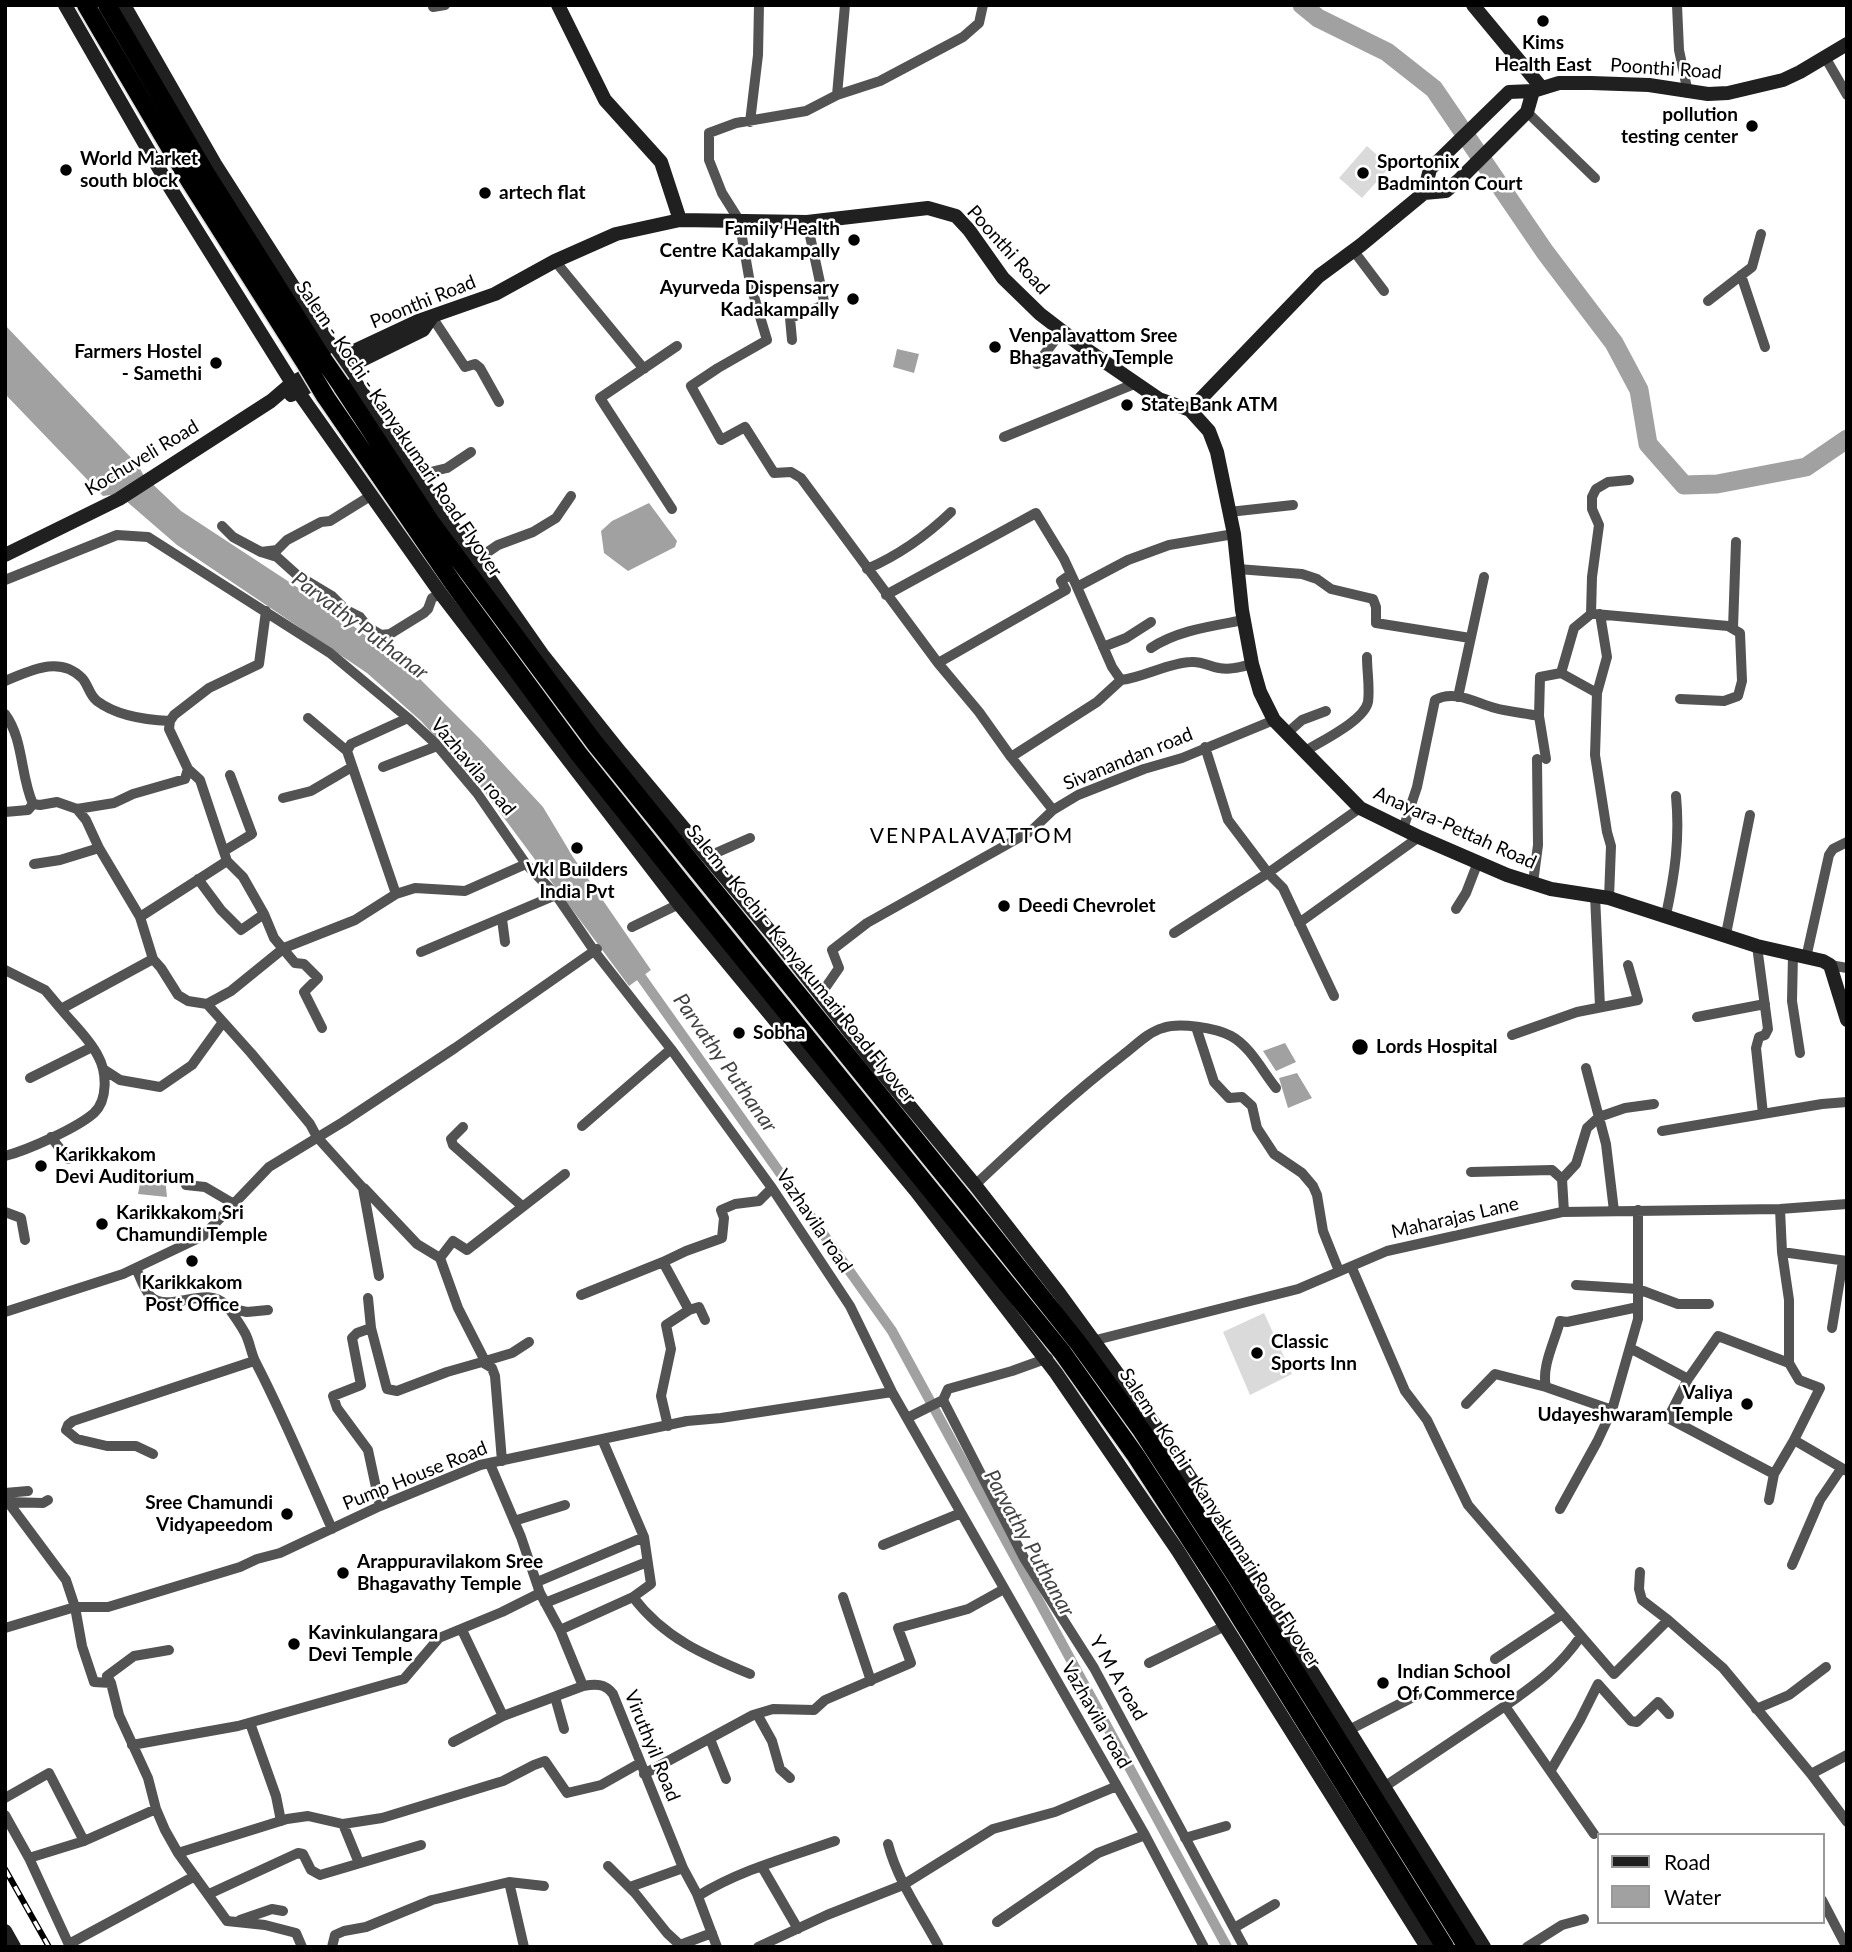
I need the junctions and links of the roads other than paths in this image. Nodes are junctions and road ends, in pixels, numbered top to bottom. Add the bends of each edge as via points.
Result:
1 (65, 5) edge
2 (86, 5) edge
3 (107, 5) edge
4 (124, 5) edge
5 (445, 5) edge
6 (558, 5) edge
7 (759, 5) edge
8 (845, 5) edge
9 (983, 5) edge
10 (1473, 5) edge
11 (1677, 5) edge
12 (433, 7) dead end
13 (1847, 44) edge
14 (1825, 57) junction
15 (1537, 89) junction
16 (1688, 93) junction
17 (837, 95) junction
18 (1847, 95) edge
19 (1523, 117) junction
20 (750, 122) junction
21 (1595, 178) dead end
22 (1424, 192) junction
23 (680, 220) junction
24 (739, 220) junction
25 (807, 222) junction
26 (1761, 234) dead end
27 (1353, 250) junction
28 (555, 261) junction
29 (1741, 275) junction
30 (1384, 291) dead end
31 (1708, 301) dead end
32 (432, 317) junction
33 (1062, 331) junction
34 (792, 340) dead end
35 (677, 346) dead end
36 (1765, 346) dead end
37 (1037, 364) dead end
38 (337, 368) junction
39 (644, 369) junction
40 (1134, 384) junction
41 (296, 388) junction
42 (499, 402) dead end
43 (1190, 410) junction
44 (1004, 437) dead end
45 (471, 452) dead end
46 (418, 475) junction
47 (1629, 480) dead end
48 (372, 495) junction
49 (571, 496) dead end
50 (1293, 505) dead end
51 (672, 509) dead end
52 (1229, 512) junction
53 (951, 513) dead end
54 (222, 526) dead end
55 (1234, 534) junction
56 (1736, 542) dead end
57 (261, 552) junction
58 (5, 555) edge
59 (476, 560) junction
60 (867, 569) junction
61 (1238, 569) junction
62 (1072, 574) junction
63 (1484, 577) dead end
64 (5, 580) edge
65 (1077, 587) junction
66 (441, 594) junction
67 (886, 595) junction
68 (265, 611) junction
69 (1595, 614) junction
70 (1244, 620) junction
71 (1151, 622) dead end
72 (1733, 628) junction
73 (1470, 639) junction
74 (1103, 647) junction
75 (1151, 648) dead end
76 (1367, 657) dead end
77 (938, 663) junction
78 (1252, 664) junction
79 (1561, 673) junction
80 (1121, 680) junction
81 (5, 681) edge
82 (1597, 693) junction
83 (1458, 696) junction
84 (1680, 699) dead end
85 (1326, 711) dead end
86 (5, 714) edge
87 (1539, 716) junction
88 (308, 718) dead end
89 (408, 718) junction
90 (1274, 720) junction
91 (170, 721) junction
92 (1286, 734) junction
93 (437, 746) junction
94 (1205, 747) junction
95 (347, 751) junction
96 (1304, 752) junction
97 (1011, 757) junction
98 (352, 767) junction
99 (383, 767) dead end
100 (188, 769) junction
101 (230, 775) dead end
102 (1676, 796) dead end
103 (283, 798) dead end
104 (33, 804) junction
105 (1360, 808) junction
106 (77, 810) junction
107 (1054, 810) junction
108 (5, 812) edge
109 (1749, 815) dead end
110 (1404, 829) junction
111 (1419, 837) junction
112 (750, 838) dead end
113 (1847, 842) edge
114 (99, 848) junction
115 (225, 856) junction
116 (709, 856) junction
117 (1478, 862) junction
118 (34, 864) dead end
119 (526, 864) junction
120 (1268, 873) junction
121 (198, 879) junction
122 (1533, 883) junction
123 (396, 894) junction
124 (556, 895) junction
125 (1602, 896) junction
126 (679, 904) junction
127 (1456, 909) dead end
128 (264, 914) junction
129 (1665, 915) junction
130 (140, 917) junction
131 (502, 919) junction
132 (1299, 923) junction
133 (632, 927) dead end
134 (1174, 933) dead end
135 (1726, 934) junction
136 (505, 942) dead end
137 (1757, 946) junction
138 (284, 948) junction
139 (596, 950) junction
140 (421, 952) dead end
141 (1800, 956) junction
142 (153, 959) junction
143 (1628, 965) dead end
144 (1830, 965) junction
145 (1847, 968) edge
146 (5, 970) edge
147 (821, 994) junction
148 (1334, 996) dead end
149 (207, 1004) junction
150 (1765, 1004) junction
151 (1600, 1007) junction
152 (61, 1009) junction
153 (1697, 1017) dead end
154 (1847, 1020) edge
155 (223, 1022) junction
156 (1196, 1027) junction
157 (322, 1028) dead end
158 (1512, 1035) dead end
159 (92, 1046) junction
160 (671, 1049) junction
161 (1800, 1053) dead end
162 (1586, 1068) dead end
163 (103, 1069) junction
164 (30, 1078) dead end
165 (1276, 1088) dead end
166 (1847, 1102) edge
167 (1654, 1104) dead end
168 (1763, 1114) junction
169 (1599, 1118) junction
170 (582, 1126) dead end
171 (463, 1127) dead end
172 (1662, 1131) dead end
173 (51, 1137) junction
174 (317, 1137) junction
175 (5, 1156) edge
176 (68, 1159) dead end
177 (1472, 1172) dead end
178 (565, 1174) dead end
179 (1562, 1179) junction
180 (186, 1185) dead end
181 (975, 1185) junction
182 (363, 1188) junction
183 (772, 1188) junction
184 (234, 1204) junction
185 (1847, 1204) edge
186 (522, 1206) junction
187 (1780, 1209) junction
188 (1637, 1210) junction
189 (1614, 1211) junction
190 (5, 1212) edge
191 (1564, 1212) junction
192 (24, 1240) dead end
193 (1782, 1252) junction
194 (440, 1258) junction
195 (1845, 1261) edge
196 (663, 1262) junction
197 (136, 1268) junction
198 (1352, 1268) junction
199 (1339, 1271) junction
200 (379, 1276) dead end
201 (1576, 1285) dead end
202 (1638, 1289) junction
203 (582, 1295) dead end
204 (368, 1298) dead end
205 (1709, 1304) dead end
206 (1638, 1307) junction
207 (229, 1308) junction
208 (268, 1310) dead end
209 (689, 1310) junction
210 (5, 1312) edge
211 (705, 1320) dead end
212 (371, 1328) junction
213 (1832, 1328) dead end
214 (529, 1342) dead end
215 (1078, 1346) junction
216 (1630, 1348) junction
217 (1045, 1359) junction
218 (254, 1360) junction
219 (482, 1362) junction
220 (1789, 1363) junction
221 (1688, 1379) junction
222 (1546, 1387) junction
223 (892, 1392) junction
224 (944, 1396) junction
225 (1466, 1404) dead end
226 (1612, 1410) junction
227 (907, 1418) junction
228 (668, 1426) junction
229 (601, 1439) junction
230 (1794, 1440) junction
231 (153, 1454) dead end
232 (502, 1461) junction
233 (490, 1464) junction
234 (1844, 1470) edge
235 (1774, 1474) junction
236 (28, 1491) dead end
237 (6, 1498) edge
238 (48, 1500) dead end
239 (1769, 1500) dead end
240 (565, 1505) dead end
241 (380, 1506) junction
242 (1560, 1509) dead end
243 (961, 1513) junction
244 (514, 1521) junction
245 (332, 1529) junction
246 (644, 1537) junction
247 (883, 1545) dead end
248 (647, 1562) junction
249 (1792, 1565) dead end
250 (1640, 1572) dead end
251 (539, 1588) junction
252 (1004, 1588) junction
253 (633, 1597) junction
254 (844, 1597) dead end
255 (545, 1603) junction
256 (75, 1607) junction
257 (1561, 1615) junction
258 (1668, 1620) junction
259 (1225, 1626) junction
260 (5, 1628) edge
261 (462, 1630) junction
262 (560, 1630) junction
263 (1581, 1636) junction
264 (169, 1650) dead end
265 (1495, 1659) dead end
266 (1149, 1663) dead end
267 (1826, 1667) dead end
268 (750, 1674) dead end
269 (1614, 1674) junction
270 (871, 1681) junction
271 (111, 1684) junction
272 (1598, 1684) junction
273 (583, 1686) junction
274 (1417, 1695) dead end
275 (555, 1697) junction
276 (1505, 1706) junction
277 (1756, 1709) junction
278 (757, 1714) junction
279 (1669, 1714) dead end
280 (503, 1716) junction
281 (250, 1723) junction
282 (564, 1729) dead end
283 (1349, 1730) junction
284 (709, 1739) junction
285 (453, 1742) dead end
286 (132, 1745) junction
287 (1847, 1755) edge
288 (640, 1763) junction
289 (1551, 1770) junction
290 (645, 1774) junction
291 (1811, 1774) junction
292 (790, 1778) dead end
293 (726, 1779) dead end
294 (1117, 1787) junction
295 (1384, 1787) junction
296 (5, 1798) edge
297 (156, 1809) junction
298 (5, 1815) edge
299 (281, 1821) junction
300 (1847, 1822) edge
301 (343, 1824) junction
302 (1226, 1826) dead end
303 (1594, 1833) dead end
304 (1145, 1835) junction
305 (1185, 1838) junction
306 (835, 1840) dead end
307 (84, 1841) junction
308 (888, 1844) dead end
309 (421, 1845) dead end
310 (178, 1853) junction
311 (29, 1858) junction
312 (359, 1863) junction
313 (608, 1866) dead end
314 (762, 1867) junction
315 (683, 1868) junction
316 (195, 1876) junction
317 (509, 1882) junction
318 (903, 1885) junction
319 (544, 1886) dead end
320 (630, 1888) junction
321 (209, 1894) junction
322 (698, 1896) junction
323 (1275, 1904) dead end
324 (1824, 1904) edge
325 (283, 1911) dead end
326 (1584, 1919) dead end
327 (236, 1922) junction
328 (997, 1922) dead end
329 (1234, 1928) junction
330 (798, 1929) junction
331 (5, 1931) edge
332 (712, 1933) junction
333 (70, 1945) edge
334 (1844, 1945) edge
335 (1202, 1946) edge
336 (14, 1947) edge
337 (302, 1947) edge
338 (332, 1947) edge
339 (524, 1947) edge
340 (717, 1947) edge
341 (758, 1947) edge
342 (939, 1947) edge
343 (1244, 1947) edge
344 (1427, 1947) edge
345 (1445, 1947) edge
346 (1467, 1947) edge
347 (1484, 1947) edge
348 (1527, 1947) edge

1 - 41 street via 169,186
2 - 215 highway, Salem - Kochi - Kanyakumari Road Flyover, bridge via 189,180 326,396 453,583 578,753 684,887
3 - 38 highway, Salem - Kochi - Kanyakumari Road Flyover via 205,172
4 - 38 street
5 - 12 street
6 - 23 street via 605,100 661,162
7 - 20 street
8 - 17 street
9 - 17 street via 979,23 963,37 880,81
10 - 15 street
11 - 16 street via 1679,50
13 - 14 street, Poonthi Road
14 - 16 street, Poonthi Road via 1791,76 1747,90
14 - 18 street
15 - 16 street, Poonthi Road via 1559,83 1649,85
15 - 19 street
15 - 22 street, Poonthi Road via 1509,92 1430,169
17 - 20 street via 806,111
19 - 21 street
19 - 22 street via 1446,191
20 - 24 street via 709,133 709,160
22 - 27 street, Poonthi Road
23 - 24 street, Poonthi Road
23 - 28 street, Poonthi Road via 616,234
24 - 25 street, Poonthi Road
24 - 60 street via 750,283 767,340 691,386 721,440 745,427 774,474 791,472 801,478
25 - 33 street, Poonthi Road via 928,208 956,216 1003,278
25 - 34 street via 824,301 822,306 790,318
26 - 29 street via 1752,267
27 - 30 street
27 - 43 street, Poonthi Road via 1319,276
28 - 32 street, Poonthi Road via 495,294
28 - 39 street
29 - 31 street
29 - 36 street
32 - 38 street, Poonthi Road
32 - 42 street via 465,367 475,364 480,368
33 - 37 street
33 - 40 street, Poonthi Road
35 - 39 street
38 - 41 street, Poonthi Road
38 - 46 street
38 - 215 highway, Salem - Kochi - Kanyakumari Road Flyover via 430,522 594,742
39 - 51 street via 600,398
40 - 43 street, Poonthi Road
40 - 44 street
41 - 48 street
41 - 58 street, Kochuveli Road via 124,495
43 - 52 street, Anayara-Pettah Road via 1209,431
45 - 46 street via 447,468
46 - 59 street
47 - 69 street via 1608,482 1592,496 1599,525 1592,577
48 - 57 street via 287,540 277,550
48 - 66 street
49 - 59 street via 556,518
50 - 52 street
52 - 55 street, Anayara-Pettah Road
53 - 60 street via 895,556
54 - 57 street
55 - 61 street, Anayara-Pettah Road
55 - 65 street via 1169,545
56 - 72 street
57 - 66 street via 277,557 382,635 390,635 424,613 432,598
59 - 116 street via 542,654
60 - 67 street
61 - 70 street, Anayara-Pettah Road
61 - 73 street via 1311,576 1331,589 1373,599 1376,623
62 - 65 street
62 - 67 street via 1036,513
62 - 77 street via 1061,581 1066,590
63 - 73 street
64 - 68 street, Vazhavila road via 106,538 135,534 156,541
65 - 74 street
66 - 126 street
67 - 77 street
68 - 89 street, Vazhavila road via 330,653
68 - 91 street via 259,664 209,688
69 - 72 street
69 - 79 street via 1574,628
69 - 82 street via 1607,657
70 - 75 street via 1208,627
70 - 78 street, Anayara-Pettah Road
71 - 74 street
72 - 84 street via 1740,633 1742,681 1738,696 1724,701
73 - 83 street
74 - 80 street
76 - 96 street via 1368,702 1362,715
77 - 97 street
78 - 80 street via 1235,669 1193,661
78 - 90 street, Anayara-Pettah Road
79 - 82 street
79 - 87 street via 1540,677
80 - 97 street via 1097,702
81 - 91 street via 45,665 68,668 83,679 93,698 107,707 139,719
82 - 125 street via 1595,755 1611,846
83 - 87 street
83 - 110 street via 1443,695 1435,700
85 - 92 street via 1302,720
86 - 104 street via 20,748
87 - 122 street via 1538,845
88 - 95 street
89 - 93 street, Vazhavila road
89 - 95 street via 351,744
90 - 92 street, Anayara-Pettah Road
90 - 94 street, Sivanandan road
91 - 100 street via 169,729
92 - 96 street, Anayara-Pettah Road
93 - 99 street
93 - 119 street, Vazhavila road via 477,793
94 - 107 street, Sivanandan road via 1078,795
94 - 120 street via 1228,820
95 - 98 street
96 - 105 street, Anayara-Pettah Road
97 - 107 street
98 - 103 street via 312,791
98 - 123 street
100 - 106 street via 185,779
100 - 115 street via 200,780
101 - 115 street via 252,834
102 - 129 street via 1676,867
104 - 106 street via 57,802
104 - 108 street via 28,810
105 - 110 street, Anayara-Pettah Road
105 - 120 street
106 - 114 street
107 - 147 street, Sivanandan road via 1031,831 879,916 832,950 839,968
109 - 135 street
110 - 111 street, Anayara-Pettah Road
111 - 117 street, Anayara-Pettah Road
111 - 132 street
112 - 116 street
113 - 141 street via 1829,855
114 - 118 street
114 - 130 street
115 - 121 street
115 - 128 street
116 - 147 street
117 - 122 street, Anayara-Pettah Road
117 - 127 street
119 - 123 street via 464,891 415,888
119 - 124 street, Vazhavila road
120 - 132 street via 1283,888
120 - 134 street
121 - 128 street via 240,930
121 - 130 street
122 - 125 street, Anayara-Pettah Road
123 - 138 street via 355,920
124 - 131 street
124 - 139 street, Vazhavila road
125 - 129 street, Anayara-Pettah Road
125 - 151 street
126 - 133 street
126 - 217 street via 923,1199
128 - 138 street via 274,938
129 - 135 street, Anayara-Pettah Road
130 - 142 street
131 - 136 street
131 - 140 street
132 - 148 street
135 - 137 street, Anayara-Pettah Road
137 - 141 street, Anayara-Pettah Road
137 - 150 street
138 - 149 street via 231,991
138 - 157 street via 295,963 304,964 318,978 304,992
139 - 160 street, Vazhavila road
139 - 174 street
141 - 144 street, Anayara-Pettah Road
141 - 161 street via 1792,1001
142 - 149 street via 178,995
142 - 152 street
143 - 151 street via 1638,1000
144 - 145 street
144 - 154 street
146 - 152 street via 45,990
147 - 181 street
149 - 155 street
150 - 153 street
150 - 168 street via 1768,1029 1756,1048
151 - 158 street
152 - 159 street
155 - 163 street via 192,1065 160,1087 120,1080
155 - 174 street
156 - 165 street via 1231,1036
156 - 181 street via 1181,1025 1150,1034 1030,1132
156 - 199 street via 1217,1086 1230,1099 1242,1097 1252,1106 1257,1128 1273,1154 1313,1186 1323,1231
159 - 163 street
159 - 164 street
160 - 170 street
160 - 183 street, Vazhavila road
162 - 169 street
163 - 173 street via 104,1095 94,1113
166 - 168 street
167 - 169 street
168 - 172 street
169 - 179 street via 1587,1128 1576,1164
169 - 189 street
171 - 186 street via 451,1139 453,1145
173 - 175 street
173 - 176 street
174 - 182 street
174 - 184 street via 269,1167
177 - 179 street via 1552,1170
178 - 186 street
179 - 191 street
180 - 184 street via 205,1187
181 - 215 street via 1059,1293
182 - 194 street via 417,1244
182 - 200 street
183 - 196 street via 759,1201 721,1210 722,1238
183 - 223 street, Vazhavila road via 850,1306
184 - 197 street via 203,1236
185 - 187 street, Maharajas Lane
186 - 194 street via 467,1250 453,1241
187 - 188 street, Maharajas Lane
187 - 193 street
188 - 189 street, Maharajas Lane
188 - 202 street
189 - 191 street, Maharajas Lane
190 - 192 street via 21,1218
191 - 198 street, Maharajas Lane via 1387,1251
193 - 195 street
193 - 220 street via 1789,1300
194 - 219 street
195 - 213 street
196 - 203 street
196 - 209 street
197 - 207 street via 152,1298 218,1298
197 - 210 street
198 - 199 street, Maharajas Lane
198 - 257 street via 1405,1391 1427,1420 1468,1505
199 - 215 street, Maharajas Lane via 1298,1289
201 - 202 street
202 - 205 street via 1678,1304
202 - 206 street
204 - 212 street
206 - 216 street
206 - 222 street via 1560,1321
207 - 208 street
207 - 218 street
209 - 211 street via 699,1307
209 - 228 street via 666,1325 671,1349 660,1396
212 - 219 street via 387,1389 392,1391
212 - 241 street via 352,1338 361,1385 333,1396 368,1450
214 - 219 street
215 - 217 street, Maharajas Lane
215 - 283 street via 1163,1436
215 - 345 highway, Salem - Kochi - Kanyakumari Road Flyover via 1136,1456
215 - 346 highway, Salem - Kochi - Kanyakumari Road Flyover via 1142,1431 1236,1576
216 - 221 street
216 - 226 street
217 - 224 street, Maharajas Lane
217 - 259 street
218 - 231 street via 73,1421 66,1430 77,1439 136,1446
218 - 245 street
219 - 232 street via 495,1376
220 - 221 street via 1718,1336
220 - 230 street via 1799,1380 1821,1388
221 - 235 street via 1668,1418
222 - 225 street via 1495,1374
222 - 226 street
223 - 227 street, Vazhavila road
223 - 228 street, Pump House Road
224 - 227 street, Maharajas Lane
224 - 305 street, Y M A road via 1024,1558 1094,1668
226 - 242 street
227 - 243 street, Vazhavila road
228 - 229 street, Pump House Road
229 - 232 street, Pump House Road
229 - 246 street
230 - 234 street
230 - 235 street
232 - 233 street, Pump House Road
233 - 241 street, Pump House Road
233 - 244 street
234 - 249 street via 1820,1500
235 - 239 street
236 - 237 street
237 - 238 street
237 - 256 street via 66,1580
240 - 244 street
241 - 245 street, Pump House Road
243 - 247 street
243 - 252 street, Vazhavila road
244 - 251 street
245 - 256 street, Pump House Road via 240,1567 108,1607
246 - 248 street
246 - 251 street
248 - 253 street via 651,1584
248 - 255 street
250 - 258 street via 1642,1600
251 - 255 street
251 - 261 street
252 - 270 street via 968,1609 898,1629 911,1663
252 - 294 street, Vazhavila road
253 - 262 street
253 - 268 street via 648,1617 682,1643
254 - 270 street
255 - 262 street
256 - 260 street, Pump House Road
256 - 271 street via 94,1682
257 - 263 street
257 - 265 street
258 - 269 street
258 - 277 street via 1723,1668
259 - 266 street
259 - 344 street
261 - 280 street
261 - 281 street via 439,1638 404,1679
262 - 273 street
263 - 269 street
263 - 276 street via 1548,1676
264 - 271 street via 134,1656 107,1676
267 - 277 street via 1789,1695
269 - 272 street
270 - 278 street via 825,1700 814,1710 773,1709
271 - 286 street
272 - 279 street via 1631,1721 1637,1722 1658,1702
272 - 289 street
273 - 275 street
273 - 288 street, Viruthyil Road via 597,1684 613,1694
274 - 283 street
275 - 280 street
275 - 282 street
276 - 289 street
276 - 295 street
277 - 291 street
278 - 284 street
278 - 292 street via 780,1769
280 - 285 street
281 - 286 street
281 - 299 street
283 - 295 street
284 - 290 street
284 - 293 street
286 - 297 street
287 - 291 street
288 - 290 street, Viruthyil Road
288 - 301 street via 601,1785 567,1793 545,1761 475,1791 382,1818
289 - 303 street
290 - 315 street, Viruthyil Road
291 - 300 street
294 - 304 street, Vazhavila road
294 - 318 street via 1055,1812 993,1829
295 - 347 street
296 - 307 street via 49,1773
297 - 307 street
297 - 310 street
298 - 311 street
299 - 301 street via 307,1816
299 - 310 street
301 - 312 street
302 - 305 street
304 - 328 street via 1098,1853
304 - 335 street, Vazhavila road
305 - 329 street, Y M A road
306 - 314 street
307 - 311 street
308 - 318 street
309 - 312 street
310 - 316 street
311 - 333 street
312 - 321 street via 320,1875 298,1853
313 - 320 street
314 - 322 street
314 - 330 street
315 - 320 street
315 - 322 street, Viruthyil Road
316 - 321 street
316 - 333 street
317 - 319 street
317 - 338 street via 432,1900 366,1927 344,1931 335,1936
317 - 339 street
318 - 330 street
318 - 342 street
320 - 332 street via 680,1945
321 - 327 street via 227,1921
322 - 332 street, Viruthyil Road
323 - 329 street
324 - 334 street
325 - 327 street via 272,1909
326 - 348 street via 1562,1925
327 - 337 street via 296,1933
329 - 343 street, Y M A road
330 - 341 street
331 - 336 street
332 - 340 street, Viruthyil Road

